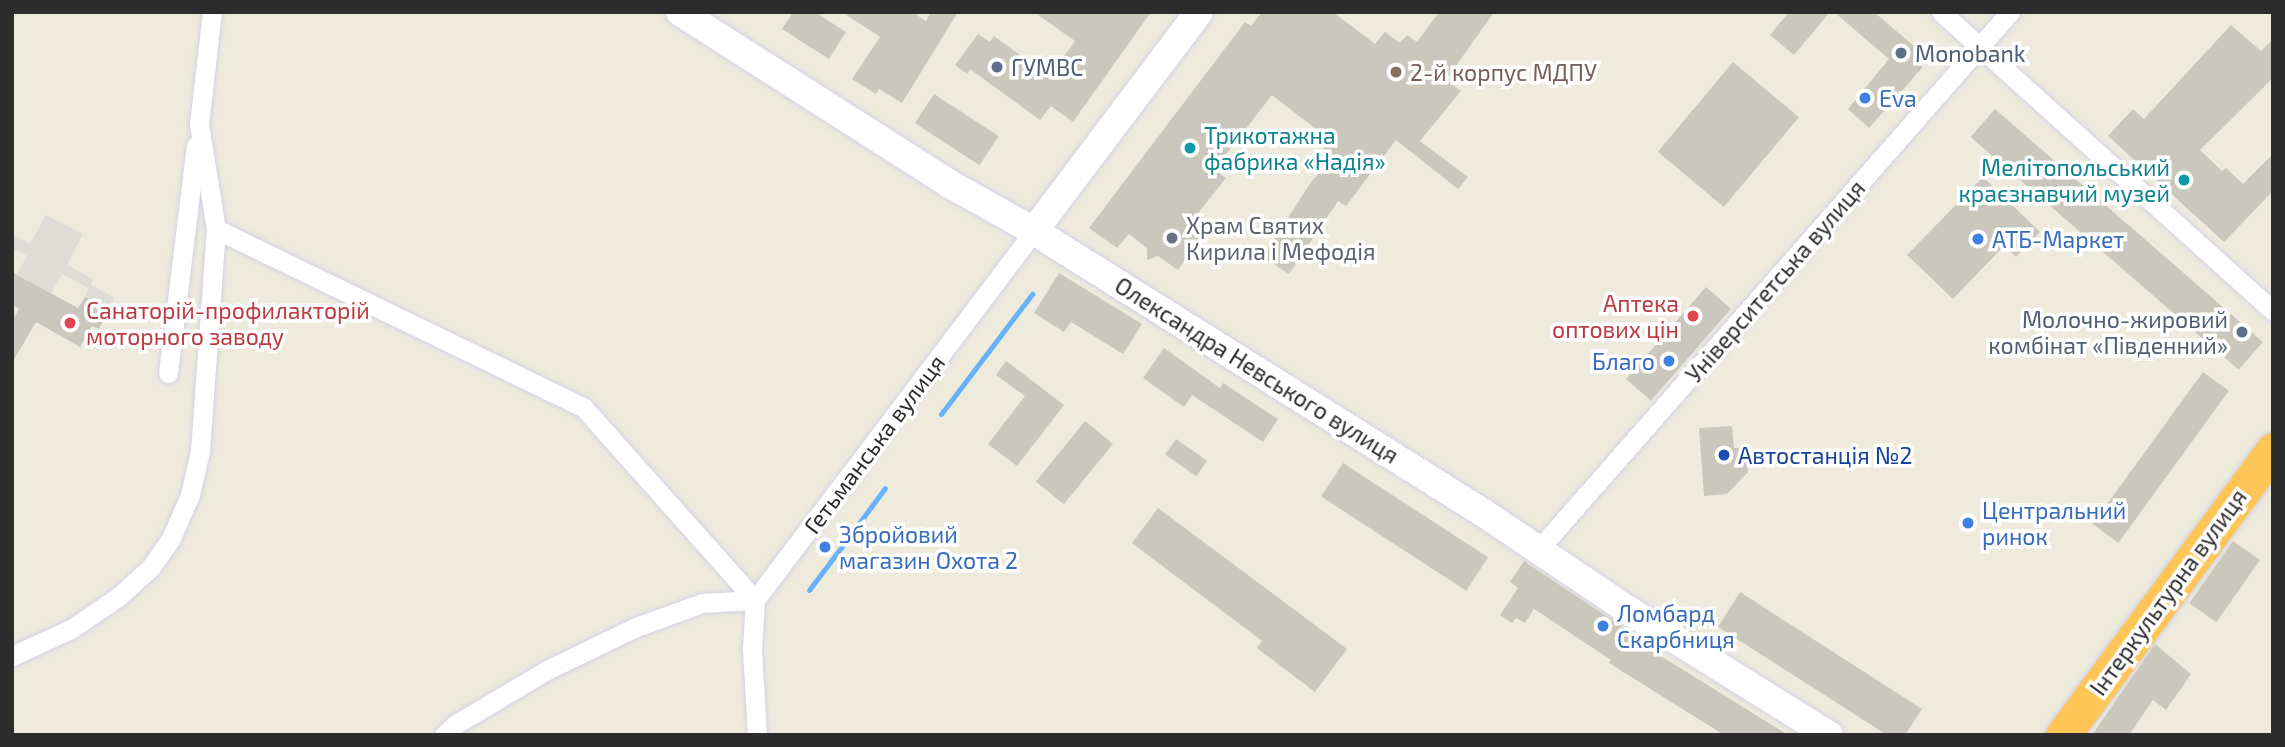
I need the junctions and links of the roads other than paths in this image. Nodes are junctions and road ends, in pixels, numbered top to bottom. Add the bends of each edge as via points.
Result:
1 (212, 12) edge
2 (680, 12) edge
3 (1199, 12) edge
4 (1941, 12) edge
5 (2010, 12) edge
6 (1980, 47) junction
7 (199, 124) junction
8 (216, 229) junction
9 (1034, 231) junction
10 (2273, 311) edge
11 (168, 373) dead end
12 (2273, 450) edge
13 (1538, 550) junction
14 (755, 600) junction
15 (12, 656) edge
16 (444, 735) edge
17 (757, 735) edge
18 (1829, 735) edge
19 (2063, 735) edge

1 - 7 street
2 - 9 main road, Олександра Невського вулиця via 948,183
3 - 9 main road, Гетьманська вулиця
4 - 6 street
5 - 6 street, Університетська вулиця
6 - 10 street
6 - 13 street, Університетська вулиця
7 - 8 street
7 - 11 street
8 - 14 street via 583,407
8 - 15 street via 200,451 190,495 172,538 151,567 118,597 71,629
9 - 13 main road, Олександра Невського вулиця
9 - 14 street, Гетьманська вулиця
12 - 19 highway, Інтеркультурна вулиця
13 - 18 main road, Олександра Невського вулиця
14 - 16 street via 702,603 636,627 547,670
14 - 17 street via 752,649

